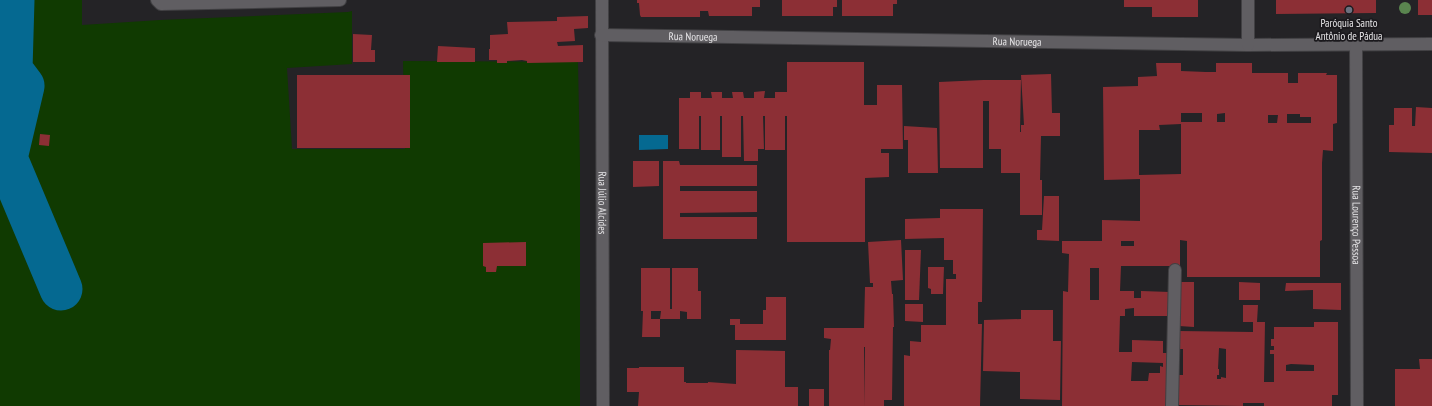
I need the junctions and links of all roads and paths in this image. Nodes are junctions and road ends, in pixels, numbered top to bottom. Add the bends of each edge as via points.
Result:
1 (157, 0) edge
2 (340, 0) edge
3 (602, 0) edge
4 (1248, 0) edge
5 (601, 35) junction
6 (1356, 44) junction
7 (1432, 44) edge
8 (1248, 45) junction
9 (1175, 270) dead end
10 (603, 406) edge
11 (1172, 406) edge
12 (1357, 406) edge

1 - 2 street via 161,4
3 - 5 street, Rua Júlio Alcides
4 - 8 street
5 - 8 street, Rua Noruega
5 - 10 street, Rua Júlio Alcides
6 - 7 street, Rua Noruega
6 - 8 street, Rua Noruega
6 - 12 street, Rua Lourenço Pessoa
9 - 11 street

